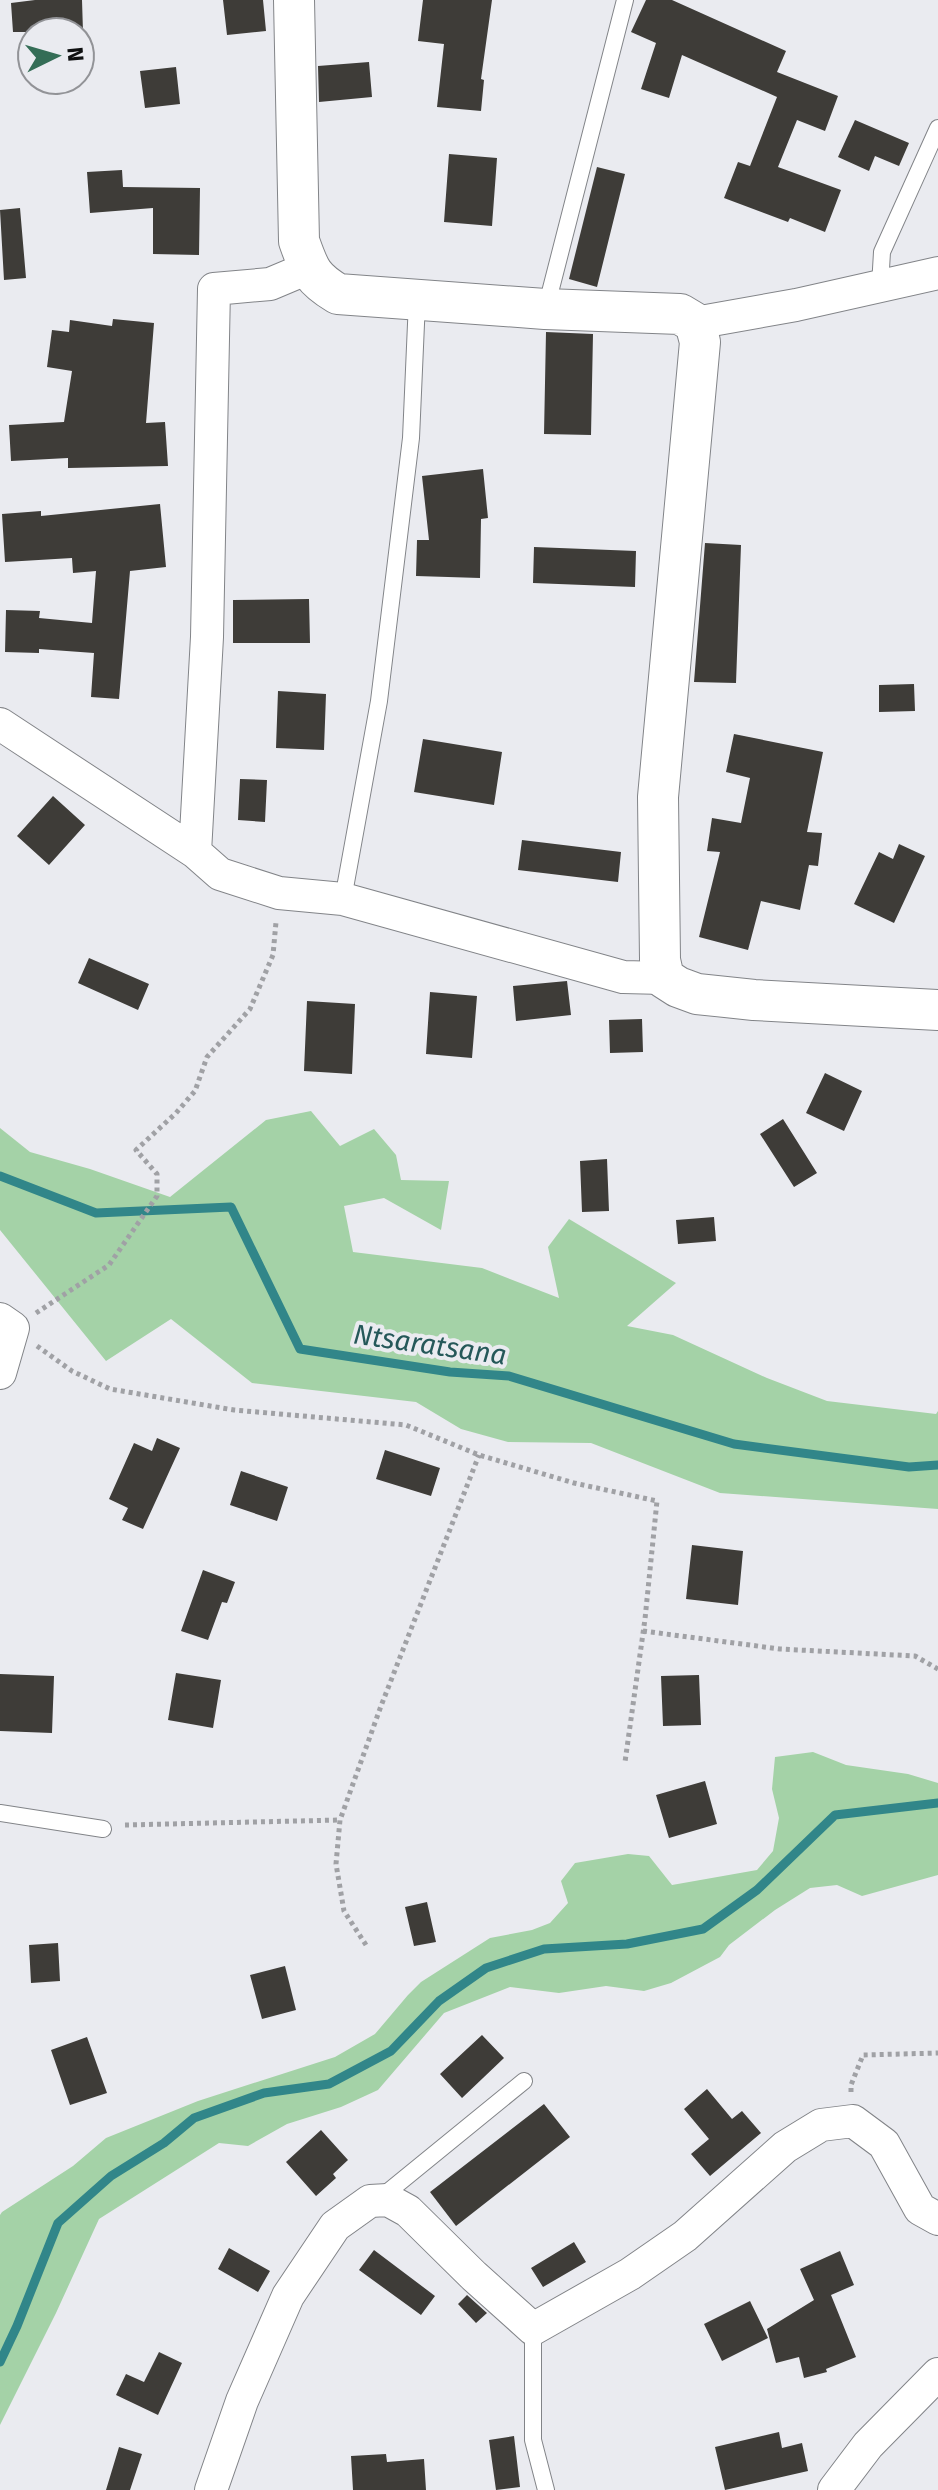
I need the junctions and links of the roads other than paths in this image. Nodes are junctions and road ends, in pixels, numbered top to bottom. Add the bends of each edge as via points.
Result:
1 (294, 0) edge
2 (625, 0) edge
3 (938, 128) edge
4 (308, 268) junction
5 (938, 273) edge
6 (880, 286) junction
7 (417, 300) junction
8 (545, 309) junction
9 (695, 323) junction
10 (0, 724) edge
11 (195, 852) junction
12 (343, 899) junction
13 (664, 978) junction
14 (938, 1010) edge
15 (6, 1324) edge
16 (0, 1373) edge
17 (0, 1813) edge
18 (103, 1829) road end
19 (524, 2081) dead end
20 (377, 2201) junction
21 (938, 2219) edge
22 (533, 2329) junction
23 (937, 2376) edge
24 (211, 2490) edge
25 (546, 2490) edge
26 (834, 2490) edge

1 - 4 street via 299,241
2 - 8 lane
3 - 6 lane via 882,252
4 - 7 street via 320,284 338,294
4 - 11 street via 270,284 214,289 207,637
5 - 6 street
6 - 9 street
7 - 8 street
7 - 12 lane via 411,438 381,685
8 - 9 street via 680,314
9 - 13 street via 700,342 658,797
10 - 11 street
11 - 12 street via 220,874 279,893
12 - 13 street via 623,977
13 - 14 street via 697,994
15 - 16 street
17 - 18 lane
19 - 20 lane
20 - 22 street via 388,2200 408,2211
20 - 24 street via 335,2226 288,2296 242,2401
21 - 22 street via 920,2209 884,2144 853,2121 821,2125 785,2147 685,2236
22 - 25 lane via 533,2440
23 - 26 street via 868,2445

